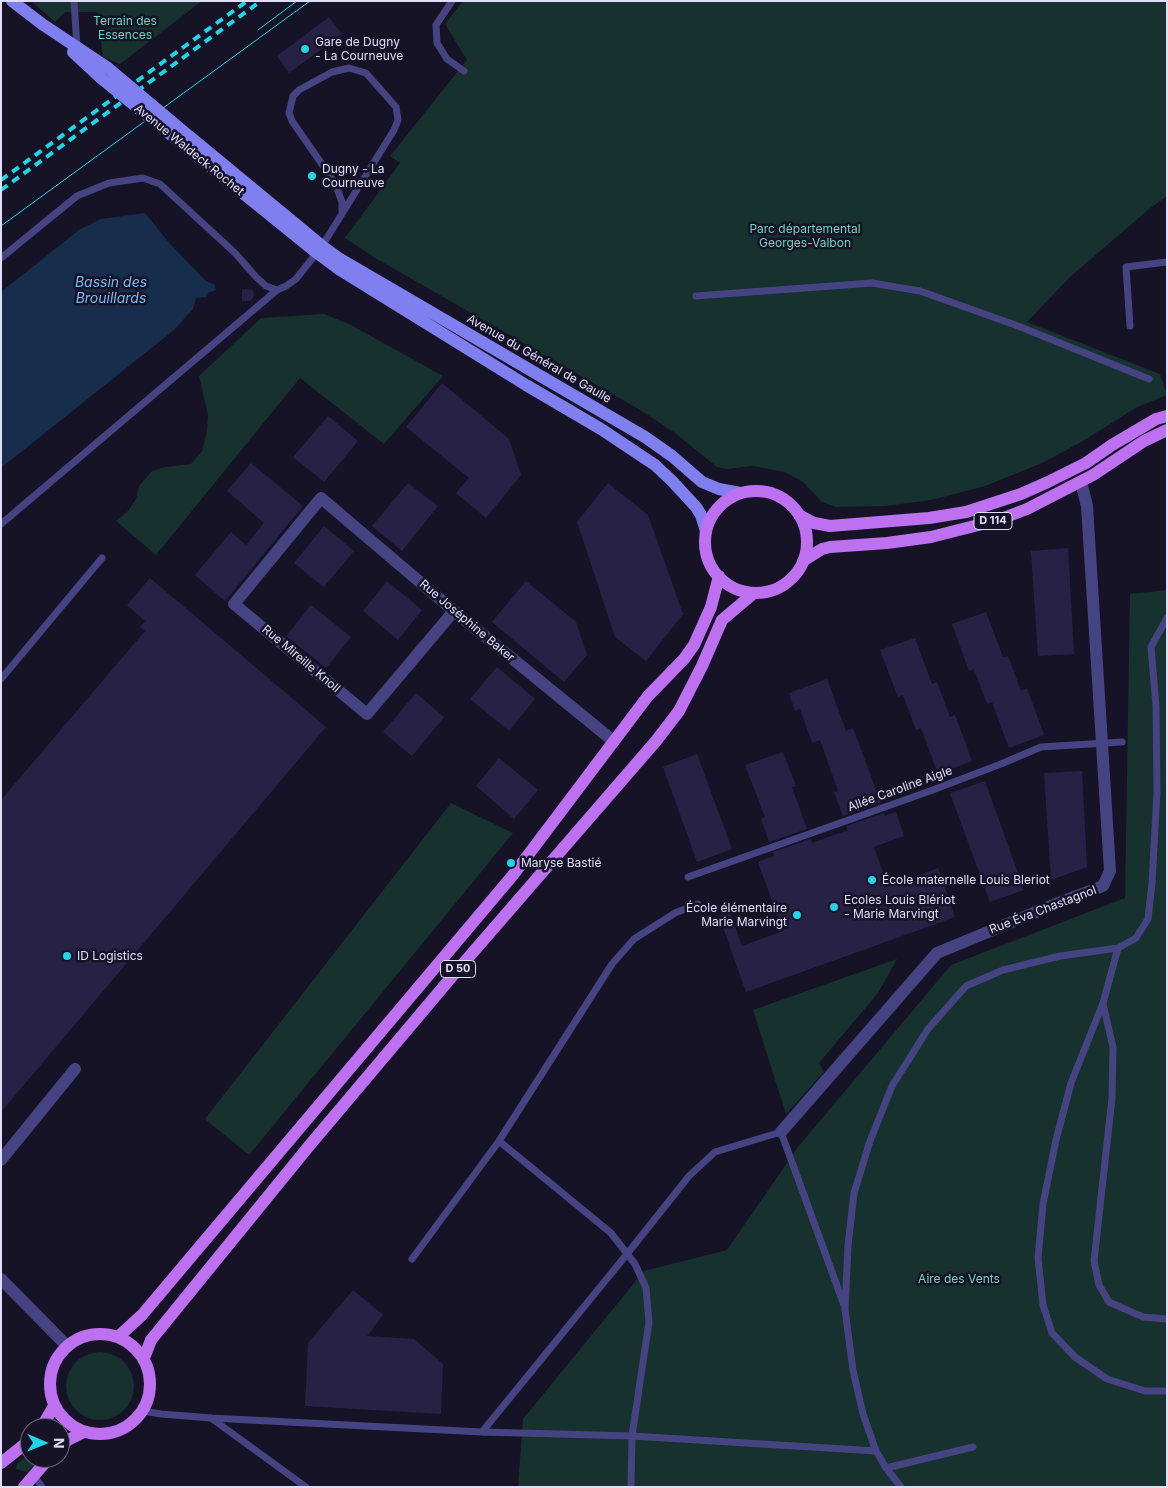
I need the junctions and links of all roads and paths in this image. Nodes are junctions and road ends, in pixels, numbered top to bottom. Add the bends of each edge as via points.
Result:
1 (12, 1) edge
2 (74, 1) edge
3 (452, 1) edge
4 (42, 24) junction
5 (77, 47) junction
6 (464, 71) dead end
7 (105, 73) junction
8 (342, 212) junction
9 (319, 250) junction
10 (1, 258) edge
11 (1167, 262) edge
12 (277, 290) junction
13 (696, 296) dead end
14 (1130, 326) dead end
15 (1149, 379) dead end
16 (1167, 416) edge
17 (1167, 430) edge
18 (1081, 482) junction
19 (740, 493) junction
20 (799, 515) junction
21 (1, 524) edge
22 (706, 531) junction
23 (102, 558) dead end
24 (803, 561) junction
25 (719, 576) junction
26 (754, 592) junction
27 (234, 604) joint
28 (454, 611) junction
29 (1167, 618) edge
30 (1, 679) edge
31 (613, 742) junction
32 (1122, 742) dead end
33 (1102, 743) junction
34 (688, 877) dead end
35 (698, 904) dead end
36 (1118, 948) junction
37 (1103, 1003) junction
38 (75, 1069) dead end
39 (781, 1132) junction
40 (499, 1141) junction
41 (1, 1160) edge
42 (628, 1254) junction
43 (412, 1259) dead end
44 (1, 1279) edge
45 (845, 1310) junction
46 (1167, 1319) edge
47 (118, 1337) junction
48 (67, 1346) junction
49 (144, 1358) junction
50 (1167, 1391) edge
51 (54, 1406) junction
52 (143, 1411) junction
53 (47, 1418) edge
54 (211, 1418) junction
55 (84, 1432) junction
56 (482, 1432) junction
57 (632, 1436) junction
58 (70, 1439) edge
59 (973, 1447) dead end
60 (20, 1448) edge
61 (876, 1451) junction
62 (1, 1463) edge
63 (41, 1468) edge
64 (886, 1468) junction
65 (34, 1476) junction
66 (896, 1485) edge
67 (24, 1487) edge
68 (42, 1487) edge
69 (306, 1487) edge
70 (631, 1487) edge

1 - 4 main road, Avenue Waldeck Rochet
2 - 5 lane
3 - 6 lane via 436,25 437,43 447,59
4 - 5 main road, Avenue Waldeck Rochet
4 - 7 main road, Avenue Waldeck Rochet
5 - 7 main road, Avenue Waldeck Rochet
7 - 9 main road, Avenue Waldeck Rochet, bridge
8 - 8 lane via 398,120 396,106 366,73 349,68 332,72 299,90 293,96 290,113 292,121 335,183
8 - 9 lane
9 - 12 lane via 296,279
9 - 19 main road, Avenue du Général de Gaulle via 340,259 646,437 702,482
9 - 22 main road, Avenue Waldeck Rochet via 340,270 655,465 696,507
10 - 12 lane via 77,196 109,183 143,178 160,184 256,278
11 - 14 lane via 1126,267
12 - 21 lane
13 - 15 lane via 872,284 920,291
16 - 20 main road, D 114 via 1048,482 966,512 830,526 814,523
17 - 18 main road, D 114
18 - 24 main road, D 114 via 1027,509 990,522 931,537 830,547
18 - 33 street, Rue Éva Chastagnol via 1087,506
19 - 20 main road via 754,491 780,496
19 - 22 main road via 713,515
20 - 24 main road via 807,538
22 - 25 main road via 708,560
23 - 30 lane
24 - 26 main road via 797,572 783,584
25 - 26 main road via 729,585
25 - 31 main road, D 50 via 712,607 694,645 648,696
26 - 49 main road, D 50 via 722,620 679,711 656,741 309,1146 151,1340
27 - 28 street, Rue Mireille Knoll via 367,714
27 - 28 street, Rue Joséphine Baker via 321,498
28 - 31 street, Rue Joséphine Baker
29 - 36 lane via 1151,647 1156,706 1157,792 1148,919 1136,938
31 - 47 main road, D 50 via 513,875 142,1315
32 - 33 lane, Allée Caroline Aigle
33 - 34 lane, Allée Caroline Aigle via 1041,747 948,784
33 - 39 street, Rue Éva Chastagnol via 1110,871 1103,886 937,953
35 - 40 lane via 675,912 634,939 612,964
36 - 37 lane
36 - 45 lane via 1060,956 1003,970 966,986 928,1028 892,1086 854,1193
37 - 46 lane via 1114,1047 1111,1108 1094,1261 1099,1285 1109,1302 1143,1317
37 - 50 lane via 1071,1083 1051,1167 1038,1258 1043,1305 1052,1333 1075,1357 1107,1378 1145,1391
38 - 41 street
39 - 42 lane via 715,1152 689,1176
39 - 45 lane
40 - 42 lane via 611,1233
40 - 43 lane
42 - 56 lane
42 - 57 lane via 646,1288 649,1322
44 - 48 street
45 - 61 lane via 853,1370
47 - 48 main road via 87,1335
47 - 49 main road
48 - 51 main road via 51,1371 49,1385
49 - 52 main road via 150,1389
51 - 53 main road
51 - 55 main road via 65,1421
52 - 54 lane
52 - 55 main road via 130,1425 112,1434
54 - 56 lane
54 - 69 lane
55 - 58 main road
56 - 57 lane
57 - 61 lane
57 - 70 lane
59 - 64 lane
60 - 62 main road
61 - 64 lane
63 - 65 main road
64 - 66 lane
65 - 67 main road
65 - 68 lane

